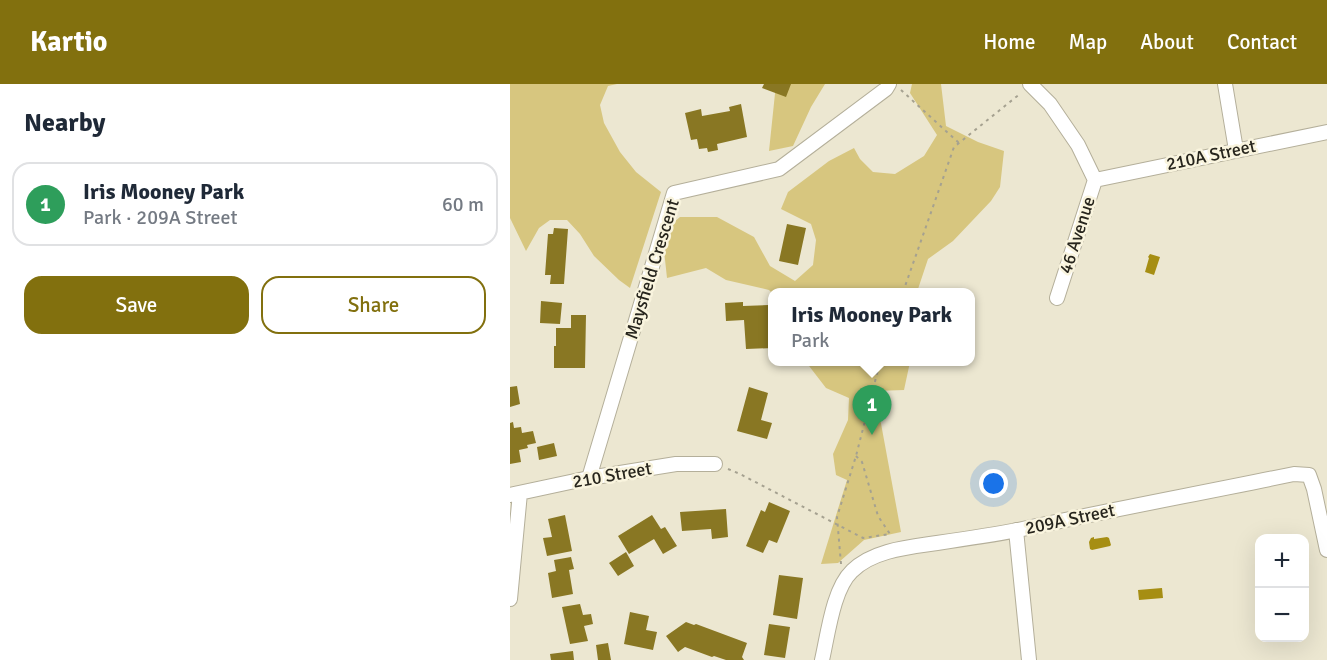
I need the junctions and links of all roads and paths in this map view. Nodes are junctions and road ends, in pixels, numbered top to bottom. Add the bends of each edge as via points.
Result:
1 (889, 84) edge
2 (894, 84) edge
3 (1030, 84) edge
4 (1225, 84) edge
5 (1327, 132) edge
6 (959, 143) junction
7 (1236, 150) junction
8 (1095, 180) junction
9 (904, 288) edge
10 (1057, 298) dead end
11 (879, 366) edge
12 (856, 456) junction
13 (715, 464) joint
14 (589, 478) junction
15 (515, 494) edge
16 (838, 525) junction
17 (1016, 530) junction
18 (890, 534) junction
19 (1327, 550) edge
20 (895, 551) junction
21 (842, 585) junction
22 (510, 599) edge
23 (822, 660) edge
24 (1029, 660) edge

1 - 14 street, Maysfield Crescent via 779,169 674,193
2 - 6 path
3 - 6 path
3 - 8 street, 46 Avenue via 1050,104 1078,145
4 - 7 street
5 - 7 street, 210A Street
6 - 9 path via 954,147
7 - 8 street, 210A Street
8 - 10 street, 46 Avenue
11 - 12 path
12 - 16 path
12 - 18 path via 862,462 879,516
13 - 14 street, 210 Street via 676,464
13 - 16 path
14 - 15 street, 210 Street
15 - 22 street
16 - 18 path via 865,539
16 - 21 path
17 - 19 street, 209A Street via 1294,474 1309,475
17 - 20 street, 209A Street
17 - 24 street
18 - 20 path
20 - 21 street, 209A Street via 861,564
21 - 23 street

